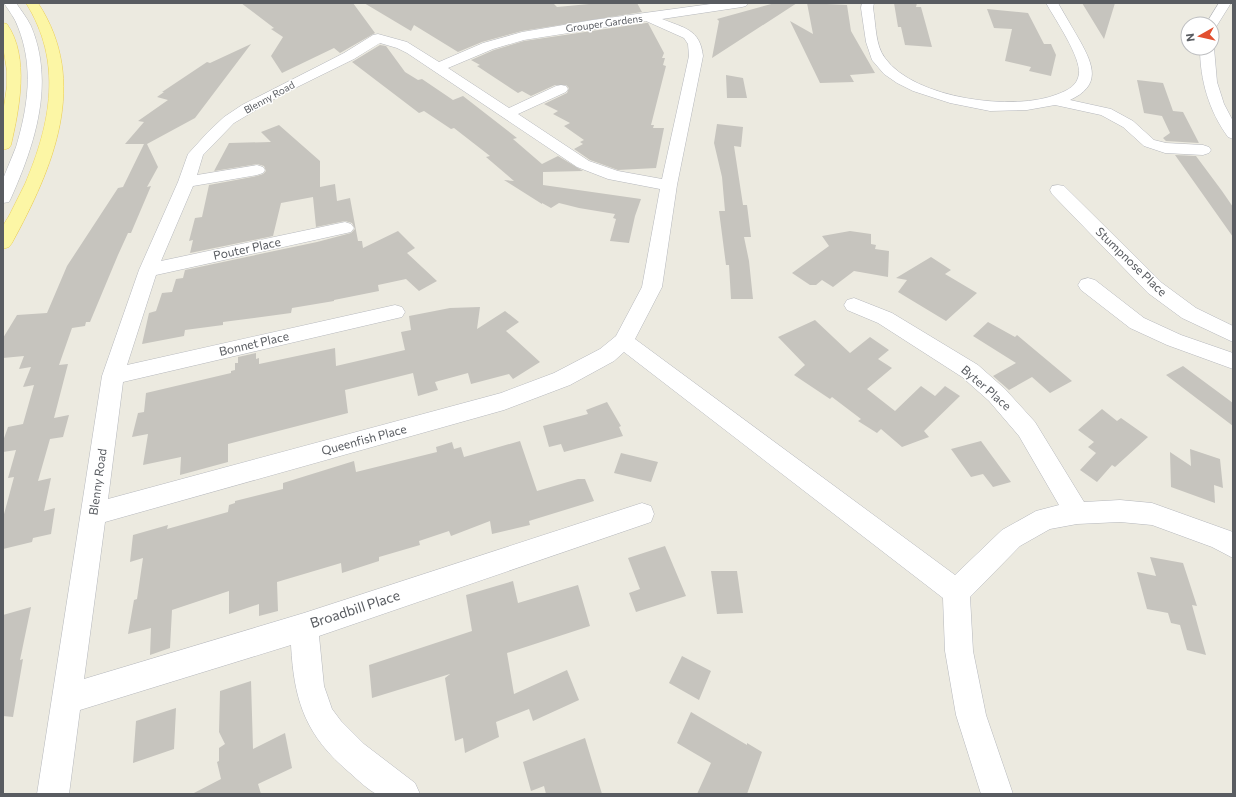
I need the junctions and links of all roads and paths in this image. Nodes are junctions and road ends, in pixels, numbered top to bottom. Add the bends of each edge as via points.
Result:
1 (10, 3) edge
2 (32, 3) edge
3 (742, 3) edge
4 (868, 3) edge
5 (1052, 3) edge
6 (1225, 3) edge
7 (1217, 16) edge
8 (647, 17) junction
9 (3, 27) edge
10 (1206, 56) edge
11 (439, 67) junction
12 (561, 89) dead end
13 (1056, 101) junction
14 (507, 114) junction
15 (1233, 134) edge
16 (3, 145) edge
17 (1203, 150) dead end
18 (257, 170) dead end
19 (186, 182) junction
20 (669, 185) junction
21 (1058, 190) dead end
22 (3, 198) edge
23 (345, 228) dead end
24 (3, 243) edge
25 (148, 270) junction
26 (1088, 285) dead end
27 (854, 304) dead end
28 (395, 312) dead end
29 (1233, 335) edge
30 (624, 341) junction
31 (1233, 361) edge
32 (113, 376) junction
33 (1078, 512) junction
34 (93, 514) junction
35 (642, 514) dead end
36 (1233, 546) edge
37 (956, 592) junction
38 (304, 626) junction
39 (66, 699) junction
40 (53, 794) edge
41 (404, 794) edge
42 (997, 794) edge

1 - 22 street via 29,36 34,58 35,84 29,129
2 - 24 main road via 52,46 57,72 54,114 34,180
3 - 8 street
4 - 13 street via 875,54 892,72 918,88 948,98 1003,107
5 - 13 street via 1086,69 1084,84 1075,92
6 - 7 street
8 - 11 street, Grouper Gardens via 522,36 483,48
8 - 20 street, Grouper Gardens via 688,34 696,48
9 - 16 main road via 10,42 15,79 14,99
10 - 15 street via 1218,106
11 - 14 street
11 - 19 street, Blenny Road via 402,45 378,38 229,120 212,134 196,154
12 - 14 street
13 - 17 street via 1106,112 1128,124 1149,143 1166,148
14 - 20 street via 572,158 593,169 614,176
18 - 19 street
19 - 25 street, Blenny Road
20 - 30 street, Grouper Gardens via 652,287
21 - 29 street, Stumpnose Place via 1155,288 1189,313
23 - 25 street, Pouter Place
25 - 32 street, Blenny Road
26 - 31 street via 1137,323 1174,340
27 - 33 street, Byter Place via 885,318 970,371 997,395 1027,429
28 - 32 street, Bonnet Place
30 - 34 street, Queenfish Place via 607,355 562,379 504,401
30 - 37 street
32 - 34 street, Blenny Road
33 - 36 street via 1120,511 1152,514 1220,538
33 - 37 street via 1045,519 1011,538
34 - 39 street, Blenny Road
35 - 38 street, Broadbill Place
37 - 42 street via 959,651 971,715
38 - 39 street, Broadbill Place
38 - 41 street via 309,682 323,722 338,742
39 - 40 street, Blenny Road

